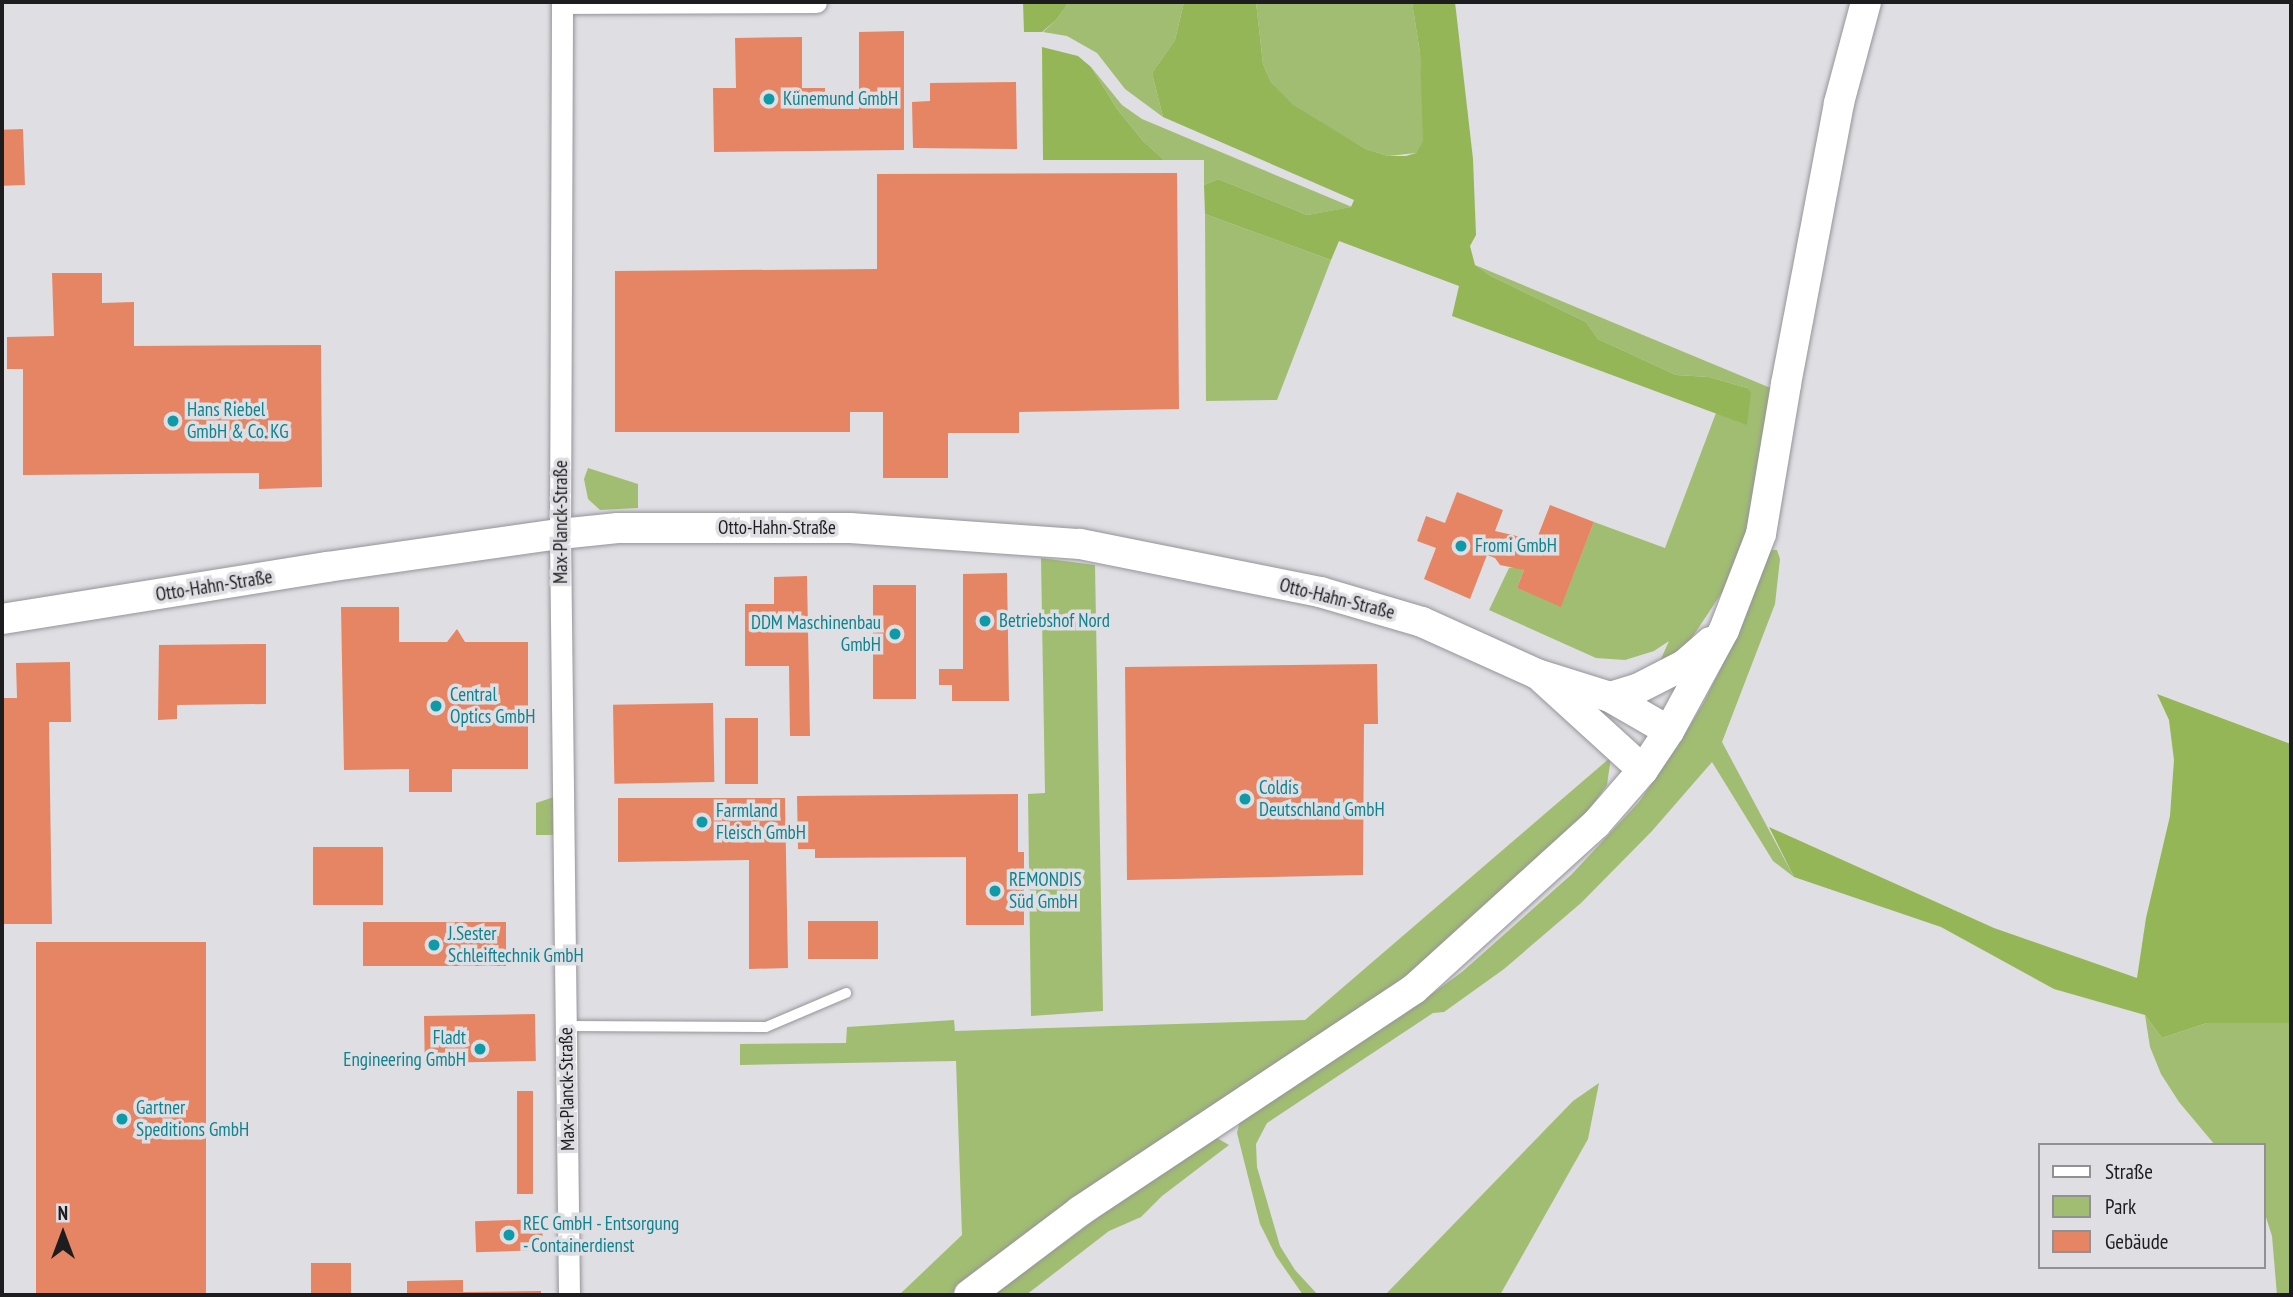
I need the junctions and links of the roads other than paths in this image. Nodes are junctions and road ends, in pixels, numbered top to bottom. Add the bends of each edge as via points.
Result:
1 (816, 2) edge
2 (1866, 2) edge
3 (560, 534) junction
4 (2, 619) edge
5 (1724, 630) junction
6 (1537, 674) junction
7 (1610, 696) junction
8 (1670, 731) junction
9 (1643, 770) junction
10 (846, 993) dead end
11 (566, 1026) junction
12 (569, 1295) edge
13 (969, 1295) edge

1 - 3 street, Max-Planck-Straße via 562,3
2 - 5 street via 1839,103 1761,534
3 - 4 street, Otto-Hahn-Straße
3 - 6 street, Otto-Hahn-Straße via 618,528 850,528 1080,544 1320,592 1422,621
3 - 11 street, Max-Planck-Straße
5 - 7 street via 1684,665 1637,689
5 - 8 street
6 - 7 street
6 - 9 street
7 - 8 street
8 - 9 street
9 - 13 street via 1597,824 1414,989 1080,1212
10 - 11 lane via 766,1027
11 - 12 street, Max-Planck-Straße

